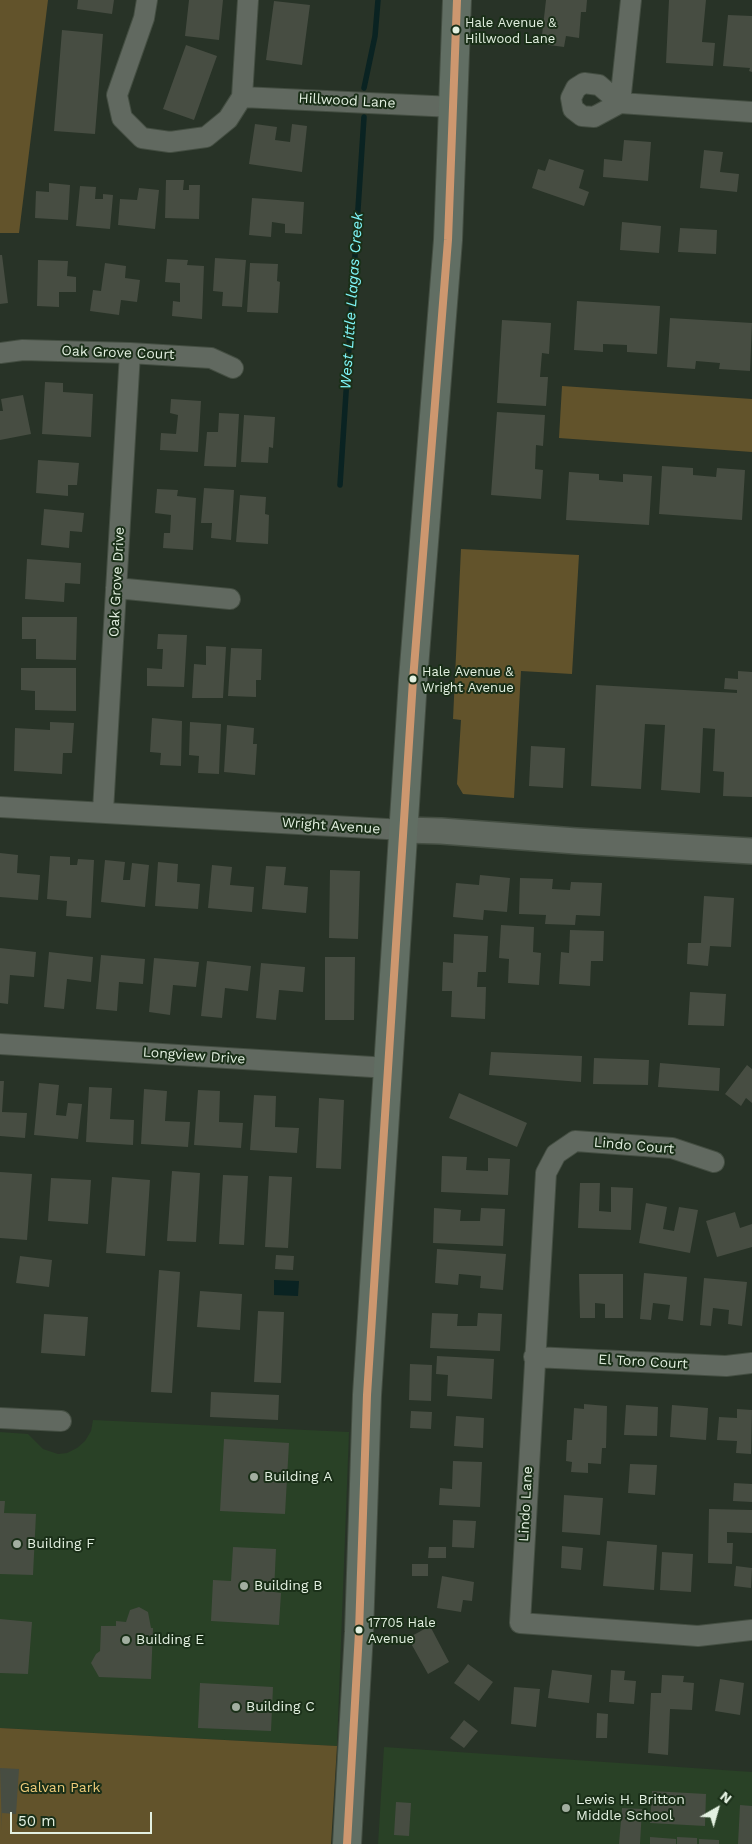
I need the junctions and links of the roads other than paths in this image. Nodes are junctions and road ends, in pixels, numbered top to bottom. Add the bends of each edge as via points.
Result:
1 (147, 0) edge
2 (248, 0) edge
3 (457, 0) edge
4 (631, 0) edge
5 (242, 96) junction
6 (453, 107) junction
7 (752, 112) edge
8 (130, 353) junction
9 (0, 354) edge
10 (233, 368) dead end
11 (116, 588) junction
12 (230, 599) dead end
13 (0, 807) edge
14 (102, 812) junction
15 (404, 830) junction
16 (752, 851) edge
17 (0, 1044) edge
18 (389, 1068) junction
19 (556, 1154) joint
20 (714, 1162) dead end
21 (534, 1357) junction
22 (752, 1363) edge
23 (0, 1418) edge
24 (61, 1421) dead end
25 (752, 1630) edge
26 (347, 1844) edge

1 - 5 street via 118,95 122,118 142,138 170,142 206,137 228,119
2 - 5 street
3 - 6 main road
4 - 7 street via 620,104
5 - 6 street, Hillwood Lane
6 - 15 main road via 448,240
8 - 9 street, Oak Grove Court via 23,350
8 - 10 street, Oak Grove Court via 211,358
8 - 11 street, Oak Grove Drive
11 - 12 street
11 - 14 street, Oak Grove Drive
13 - 14 street, Wright Avenue
14 - 15 street, Wright Avenue
15 - 16 street, Wright Avenue
15 - 18 main road
17 - 18 street, Longview Drive
18 - 26 main road via 367,1396 359,1632
19 - 20 street, Lindo Court via 576,1141 672,1148
19 - 21 street, Lindo Lane via 546,1172
21 - 22 street, El Toro Court via 726,1366
21 - 25 street, Lindo Lane via 520,1623 698,1636
23 - 24 street

